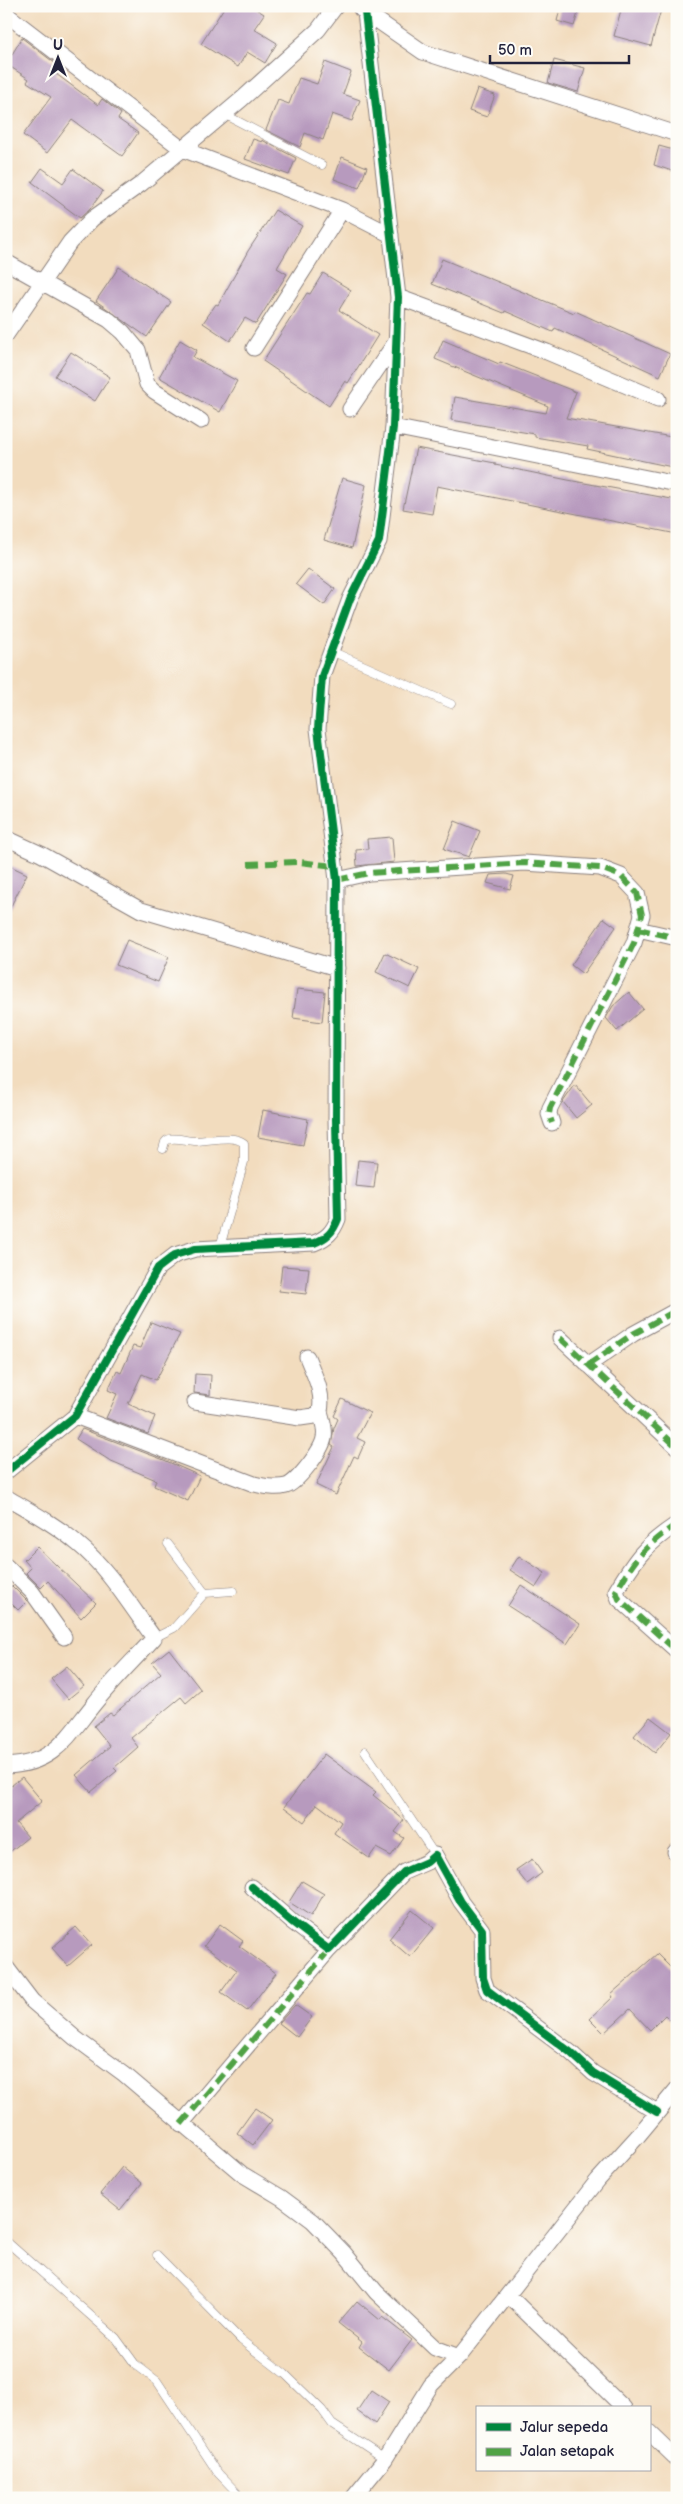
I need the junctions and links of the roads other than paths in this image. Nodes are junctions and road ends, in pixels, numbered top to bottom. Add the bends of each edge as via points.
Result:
1 (336, 6) edge
2 (361, 9) edge
3 (6, 14) edge
4 (222, 113) junction
5 (677, 134) edge
6 (182, 149) junction
7 (322, 165) dead end
8 (342, 210) junction
9 (391, 235) junction
10 (6, 262) edge
11 (42, 283) junction
12 (398, 297) junction
13 (6, 335) edge
14 (395, 343) junction
15 (254, 348) dead end
16 (658, 399) dead end
17 (350, 409) dead end
18 (202, 421) dead end
19 (392, 427) junction
20 (677, 484) edge
21 (331, 651) junction
22 (450, 704) dead end
23 (6, 838) edge
24 (337, 880) junction
25 (638, 929) junction
26 (677, 938) edge
27 (337, 968) junction
28 (552, 1123) dead end
29 (163, 1149) dead end
30 (220, 1247) junction
31 (677, 1310) edge
32 (560, 1338) dead end
33 (307, 1357) dead end
34 (588, 1365) junction
35 (195, 1402) dead end
36 (320, 1411) junction
37 (75, 1416) junction
38 (677, 1448) edge
39 (6, 1472) edge
40 (6, 1497) edge
41 (677, 1524) edge
42 (168, 1544) dead end
43 (6, 1566) edge
44 (233, 1591) dead end
45 (206, 1593) junction
46 (64, 1637) dead end
47 (154, 1638) junction
48 (677, 1651) edge
49 (365, 1751) dead end
50 (6, 1766) edge
51 (435, 1855) junction
52 (252, 1887) dead end
53 (329, 1950) junction
54 (6, 1966) edge
55 (677, 2089) edge
56 (657, 2112) junction
57 (181, 2124) junction
58 (6, 2241) edge
59 (157, 2254) dead end
60 (508, 2295) junction
61 (460, 2357) junction
62 (622, 2406) edge
63 (650, 2433) edge
64 (385, 2459) junction
65 (677, 2459) edge
66 (242, 2498) edge
67 (353, 2498) edge

1 - 4 street via 318,30
2 - 5 street via 423,52
2 - 9 street
3 - 6 street
4 - 6 street
4 - 7 lane
6 - 8 street
6 - 11 street via 92,220 70,242
8 - 9 street
8 - 15 street
9 - 12 street
10 - 11 street
11 - 13 street
11 - 18 street via 109,320 124,332 138,350 147,384
12 - 14 street
12 - 16 street via 547,352
14 - 17 street
14 - 19 street
19 - 20 street
19 - 21 street via 379,541 350,599
21 - 22 lane
21 - 24 street via 322,676 318,729
23 - 27 street via 141,910
24 - 25 street via 370,873 524,863 600,868 621,876 637,892 642,915
24 - 27 street
25 - 26 street
25 - 28 street via 634,943 550,1108
27 - 30 street via 338,1219 324,1240 314,1243
29 - 30 lane via 170,1138 192,1141 235,1139 244,1143 244,1162
30 - 37 street via 175,1255 158,1268
31 - 34 street via 633,1334
32 - 34 street
33 - 36 street via 319,1388
34 - 38 street
35 - 36 street via 300,1418 314,1416
36 - 37 street via 325,1430 321,1448 294,1482 275,1487 254,1484
37 - 39 street
40 - 47 street via 78,1543 101,1566
41 - 48 street via 657,1537 636,1558 616,1591 619,1599
42 - 45 lane
43 - 46 street via 32,1592
44 - 45 lane
45 - 47 lane via 174,1628
47 - 50 street via 93,1704 63,1744 43,1757
49 - 51 lane
51 - 53 street via 404,1872
51 - 56 street via 461,1902 482,1930 483,1978 487,1990 593,2073
52 - 53 street
53 - 57 street
54 - 57 street via 32,2001
55 - 56 street
56 - 60 street via 598,2180
57 - 61 street via 242,2174 307,2216 425,2340 435,2348
58 - 66 lane via 116,2338 135,2364 157,2381 218,2473
59 - 64 lane via 241,2340 285,2374 332,2424
60 - 61 street
60 - 62 street
61 - 64 street via 431,2385
63 - 65 street
64 - 67 street

